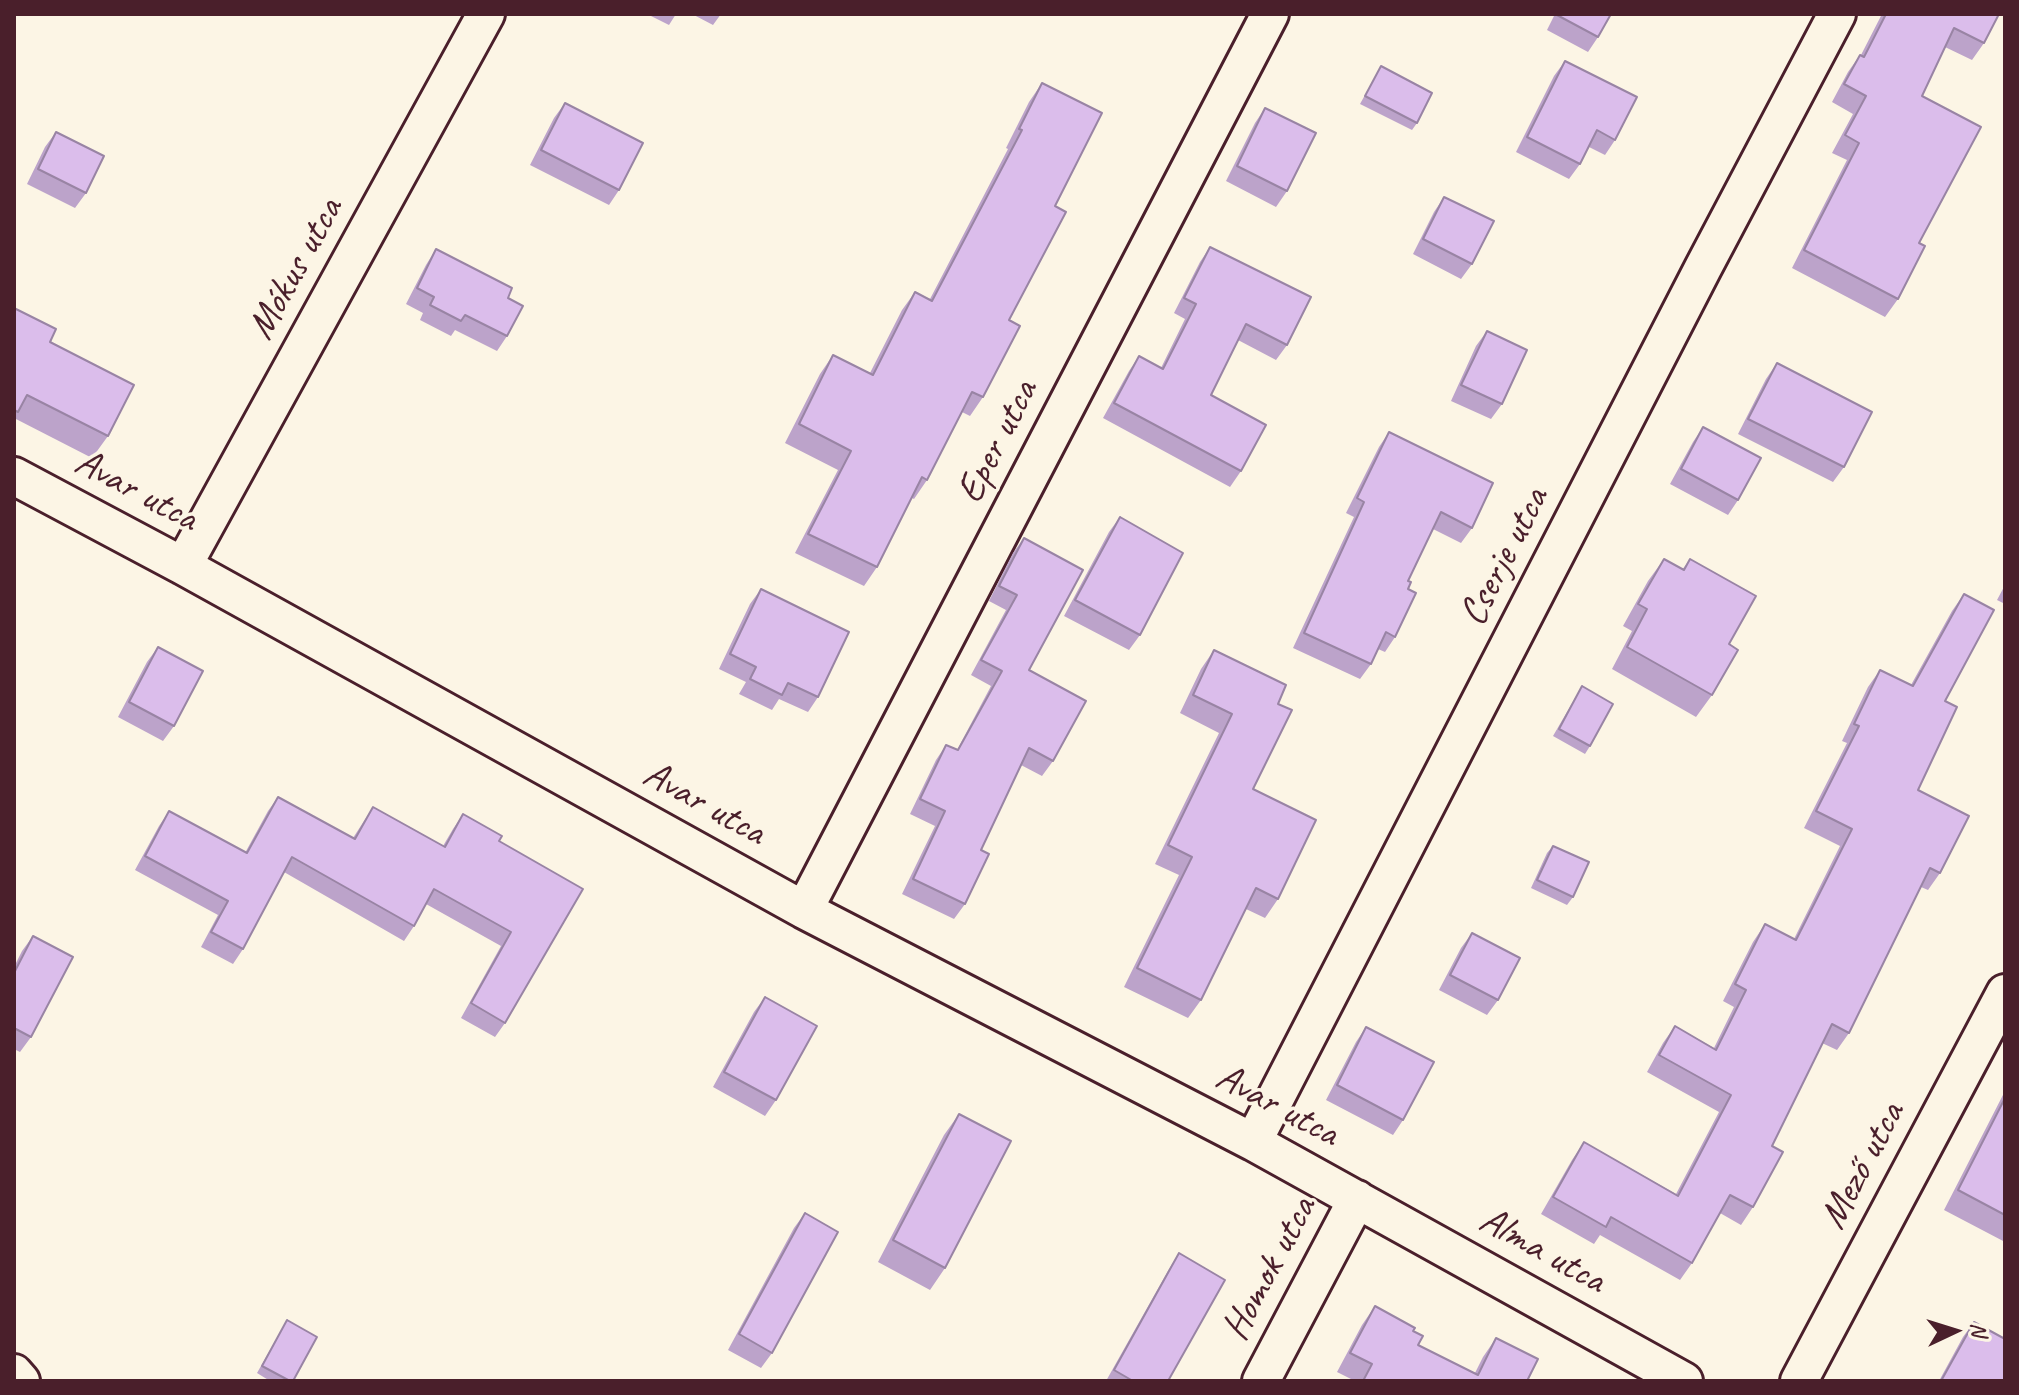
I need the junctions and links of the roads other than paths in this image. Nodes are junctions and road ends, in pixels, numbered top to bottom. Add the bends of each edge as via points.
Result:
1 (486, 14) edge
2 (1270, 14) edge
3 (1837, 14) edge
4 (14, 476) edge
5 (183, 566) junction
6 (804, 910) junction
7 (2005, 993) edge
8 (1253, 1142) junction
9 (1357, 1199) junction
10 (14, 1373) edge
11 (21, 1381) edge
12 (1261, 1381) edge
13 (1684, 1381) edge
14 (1799, 1381) edge

1 - 5 street, Mókus utca
2 - 6 street, Eper utca
3 - 8 street, Cserje utca
4 - 5 street, Avar utca
5 - 6 street, Avar utca
6 - 8 street, Avar utca
7 - 14 street, Mező utca
8 - 9 street, Avar utca
9 - 12 street, Homok utca
9 - 13 street, Alma utca
10 - 11 street

